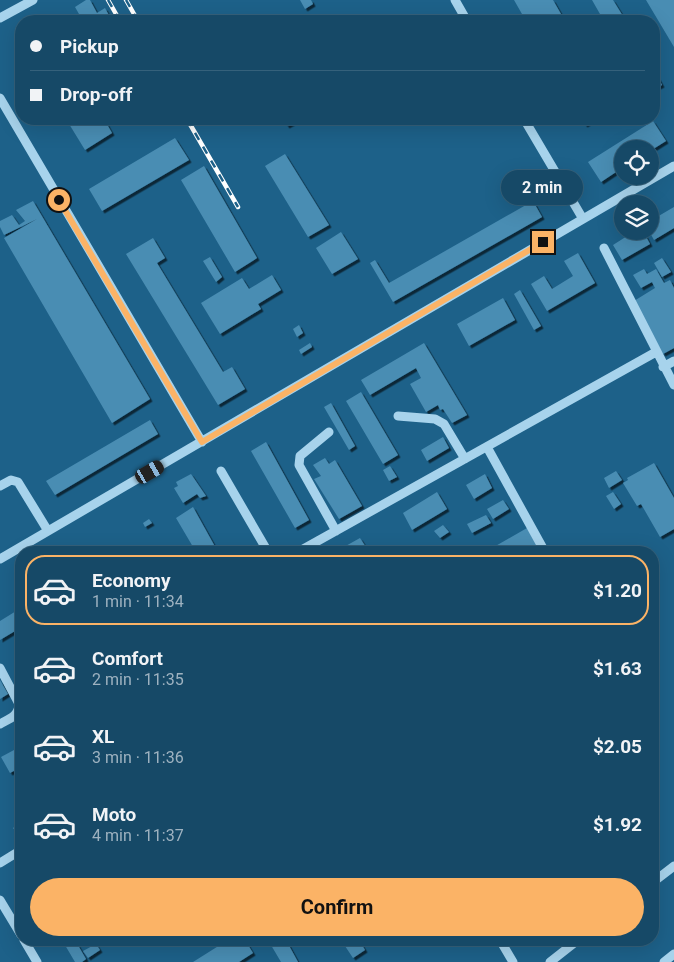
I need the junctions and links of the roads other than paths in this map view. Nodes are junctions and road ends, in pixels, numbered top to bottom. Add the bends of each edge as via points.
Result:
1 (33, 0) edge
2 (455, 0) edge
3 (464, 15) edge
4 (0, 18) edge
5 (0, 98) edge
6 (15, 124) edge
7 (16, 125) edge
8 (528, 125) edge
9 (674, 166) edge
10 (583, 220) junction
11 (604, 248) dead end
12 (656, 352) junction
13 (674, 361) edge
14 (664, 367) junction
15 (674, 385) edge
16 (398, 416) dead end
17 (329, 432) dead end
18 (202, 442) junction
19 (487, 447) junction
20 (465, 460) junction
21 (221, 471) dead end
22 (0, 486) edge
23 (48, 531) junction
24 (336, 531) junction
25 (23, 546) edge
26 (265, 546) edge
27 (309, 546) edge
28 (542, 546) edge
29 (15, 551) edge
30 (0, 560) edge
31 (0, 668) edge
32 (15, 696) edge
33 (15, 715) edge
34 (0, 724) edge
35 (15, 854) edge
36 (0, 863) edge
37 (674, 866) edge
38 (659, 878) edge
39 (0, 900) edge
40 (3, 910) edge
41 (15, 927) edge
42 (28, 946) edge
43 (504, 946) edge
44 (570, 946) edge
45 (674, 954) edge
46 (37, 962) edge
47 (513, 962) edge
48 (550, 962) edge
49 (664, 962) edge

1 - 4 street
2 - 3 street
5 - 6 street
7 - 18 street
8 - 10 street
9 - 10 street
10 - 18 street
11 - 12 street
12 - 14 street
12 - 19 street
13 - 14 street
14 - 15 street
16 - 20 street via 440,420
17 - 24 street via 300,456 298,465
18 - 23 street
19 - 20 street
19 - 28 street
20 - 24 street
21 - 26 street
22 - 23 street via 11,480 18,482
23 - 25 street
24 - 27 street
29 - 30 street
31 - 32 street
33 - 34 street
35 - 36 street
37 - 38 street
39 - 40 street
40 - 41 street
42 - 46 street
43 - 47 street
44 - 48 street
45 - 49 street

